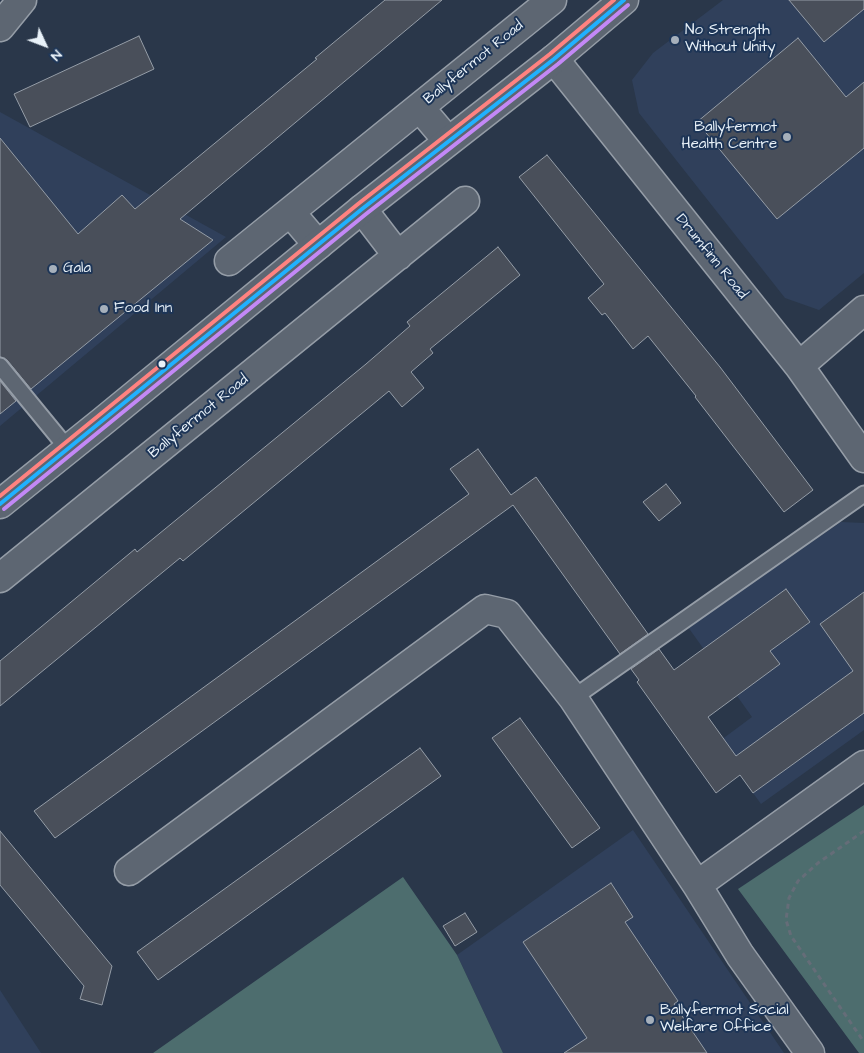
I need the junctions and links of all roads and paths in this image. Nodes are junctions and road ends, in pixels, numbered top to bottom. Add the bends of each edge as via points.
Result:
1 (22, 0) edge
2 (552, 0) edge
3 (624, 0) edge
4 (0, 27) edge
5 (554, 59) junction
6 (420, 108) junction
7 (448, 141) junction
8 (465, 202) dead end
9 (362, 209) junction
10 (290, 212) junction
11 (318, 245) junction
12 (398, 256) junction
13 (229, 261) dead end
14 (864, 310) edge
15 (0, 366) edge
16 (799, 366) junction
17 (68, 449) junction
18 (864, 458) edge
19 (864, 494) edge
20 (0, 504) edge
21 (0, 578) edge
22 (573, 698) junction
23 (864, 765) edge
24 (864, 830) edge
25 (129, 871) dead end
26 (697, 885) junction
27 (864, 1042) edge
28 (810, 1053) edge

1 - 4 street
2 - 6 street, Ballyfermot Road
3 - 5 street
5 - 7 street
5 - 16 street, Drumfinn Road
6 - 7 street, Ballyfermot Road
6 - 10 street, Ballyfermot Road
7 - 9 street
8 - 12 street, Ballyfermot Road
9 - 11 street
9 - 12 street
10 - 11 street
10 - 13 street, Ballyfermot Road
11 - 17 street
12 - 21 street, Ballyfermot Road
14 - 16 street
15 - 17 lane
16 - 18 street, Drumfinn Road
17 - 20 street
19 - 22 lane
22 - 25 street via 507,614 485,608
22 - 26 street
23 - 26 street
24 - 27 path via 798,881 789,898 786,920 791,936
26 - 28 street via 740,955

